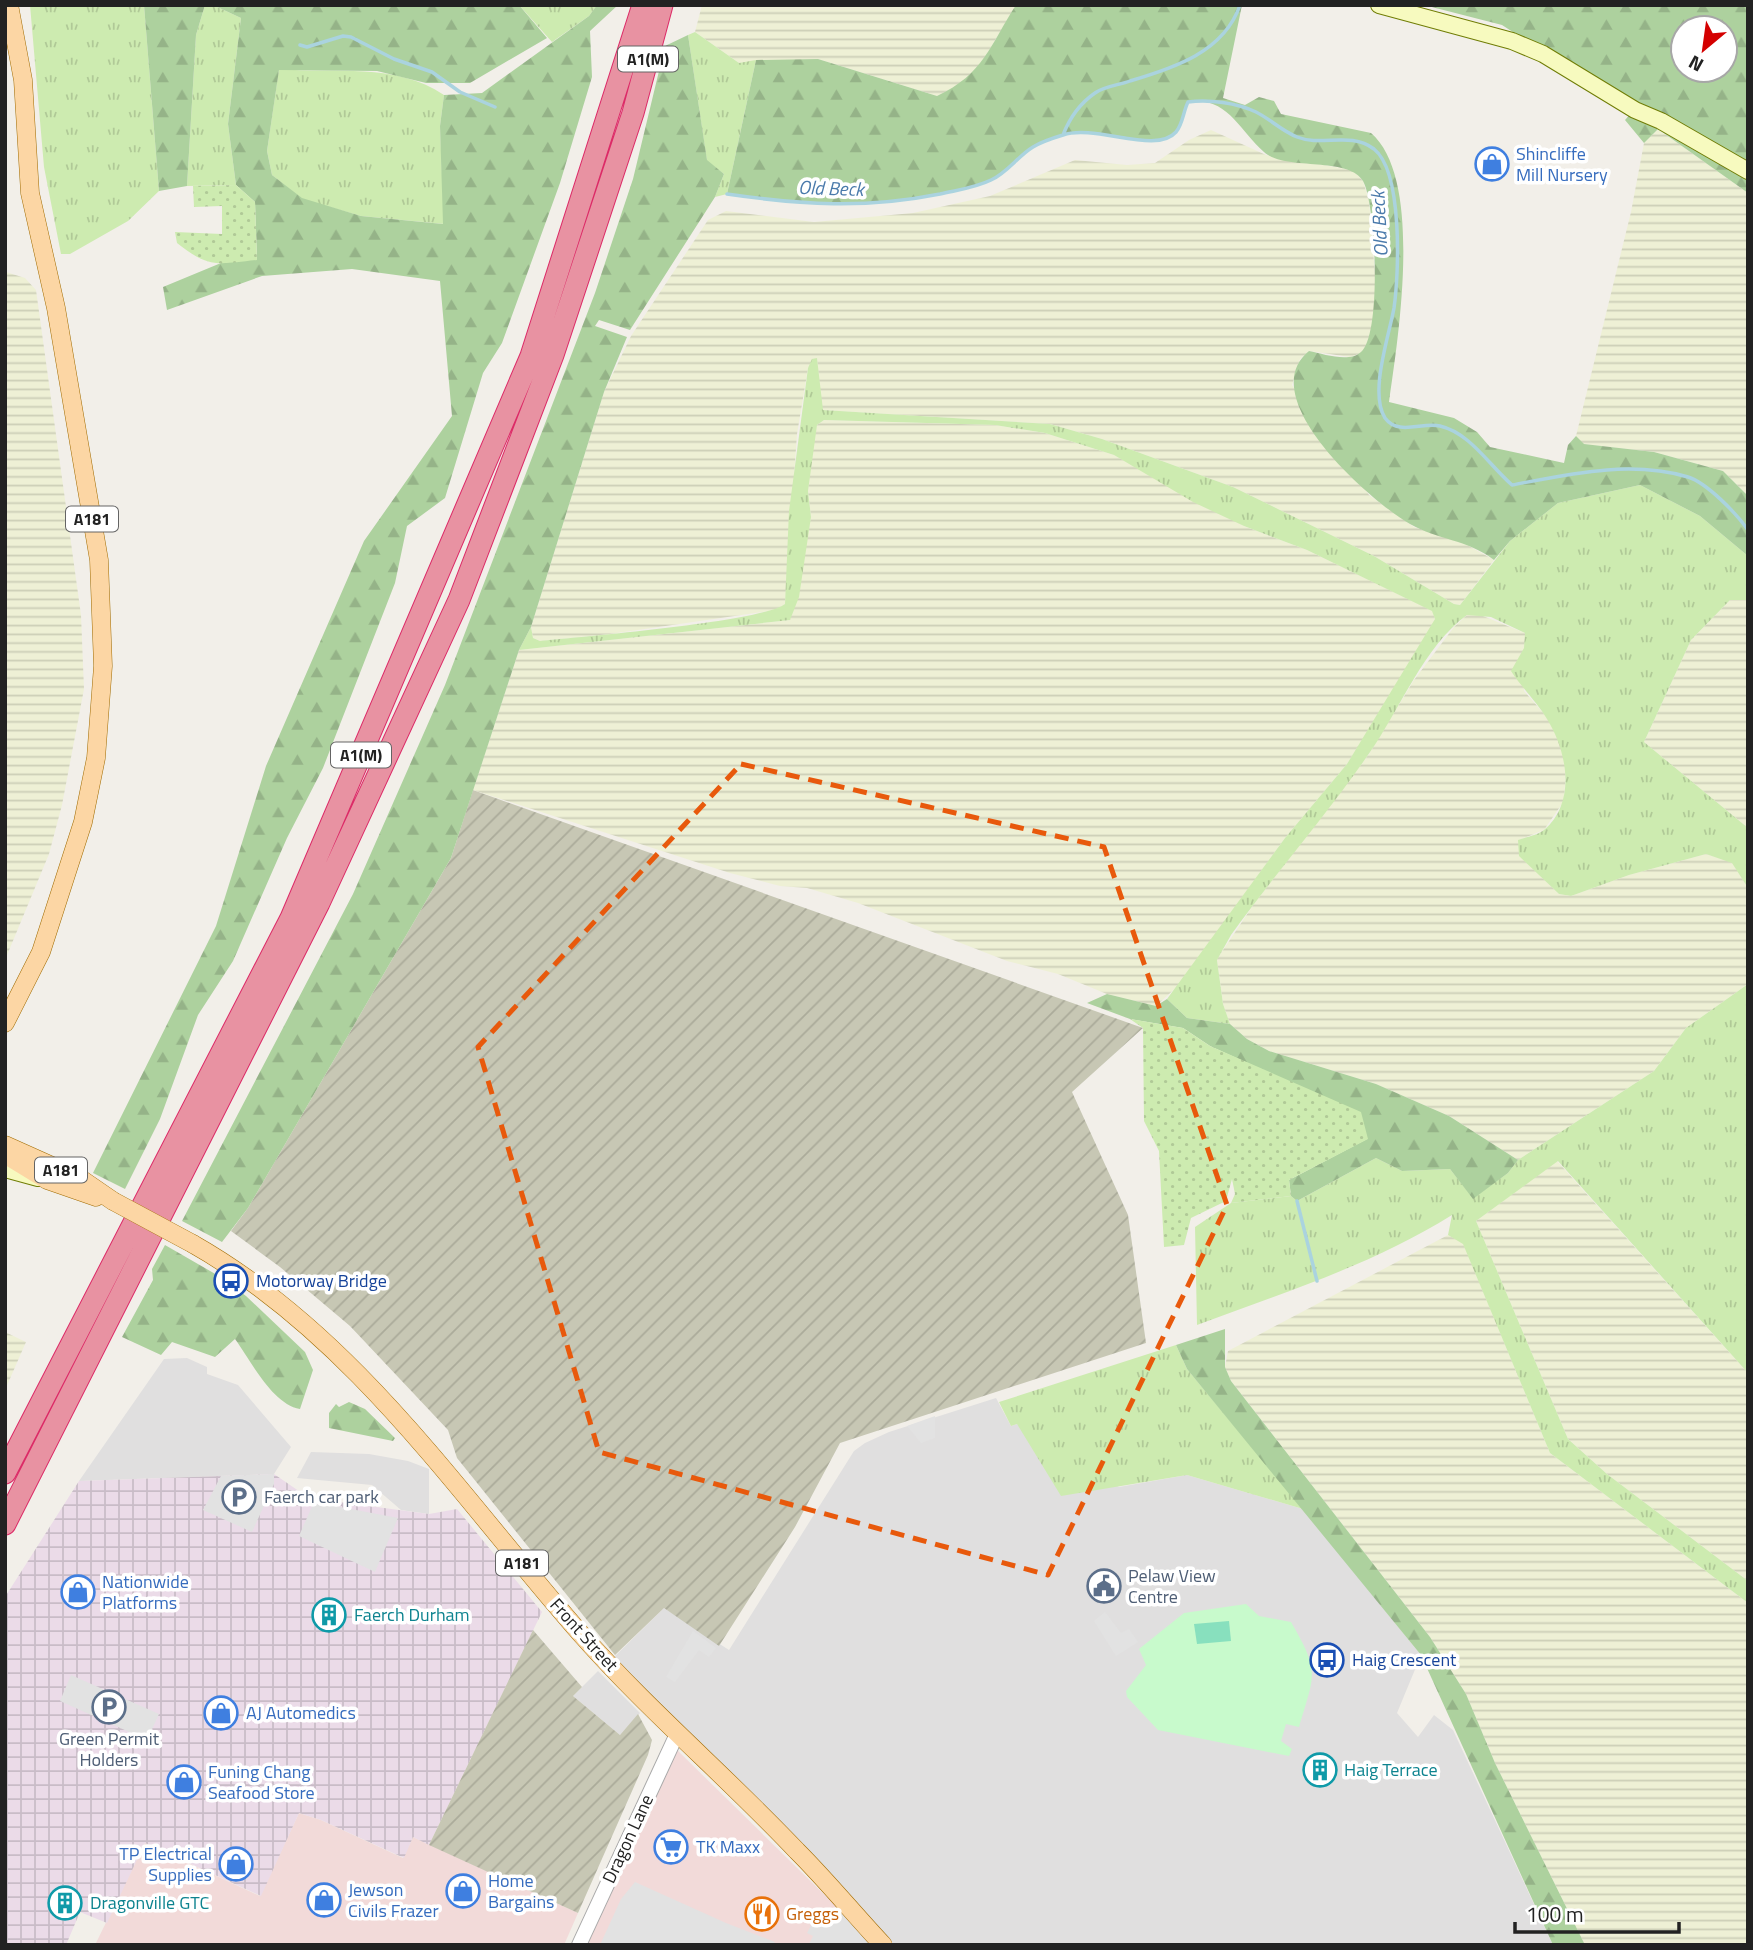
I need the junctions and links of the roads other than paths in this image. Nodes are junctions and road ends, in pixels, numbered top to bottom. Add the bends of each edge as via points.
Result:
1 (9, 5) edge
2 (643, 5) edge
3 (662, 5) edge
4 (1379, 5) edge
5 (1748, 172) edge
6 (5, 1023) edge
7 (5, 1145) edge
8 (5, 1156) edge
9 (5, 1169) edge
10 (47, 1180) junction
11 (113, 1201) junction
12 (5, 1473) edge
13 (5, 1524) edge
14 (677, 1734) junction
15 (579, 1945) edge
16 (883, 1945) edge

1 - 6 main road, A181 via 23,80 30,193 56,308 99,560 103,666 96,758 83,822 41,952
2 - 12 highway, A1(M) via 531,356 291,918
3 - 13 highway, A1(M) via 625,139 562,330 459,600 319,903
4 - 5 main road via 1512,41 1543,54
7 - 11 main road, A181 via 81,1180
8 - 10 main road, A181
9 - 10 main road
10 - 11 main road, A181
11 - 14 main road, Front Street / A181, bridge via 226,1262 278,1302 388,1406 580,1633
14 - 15 street, Dragon Lane
14 - 16 main road, Front Street / A181 via 799,1853

